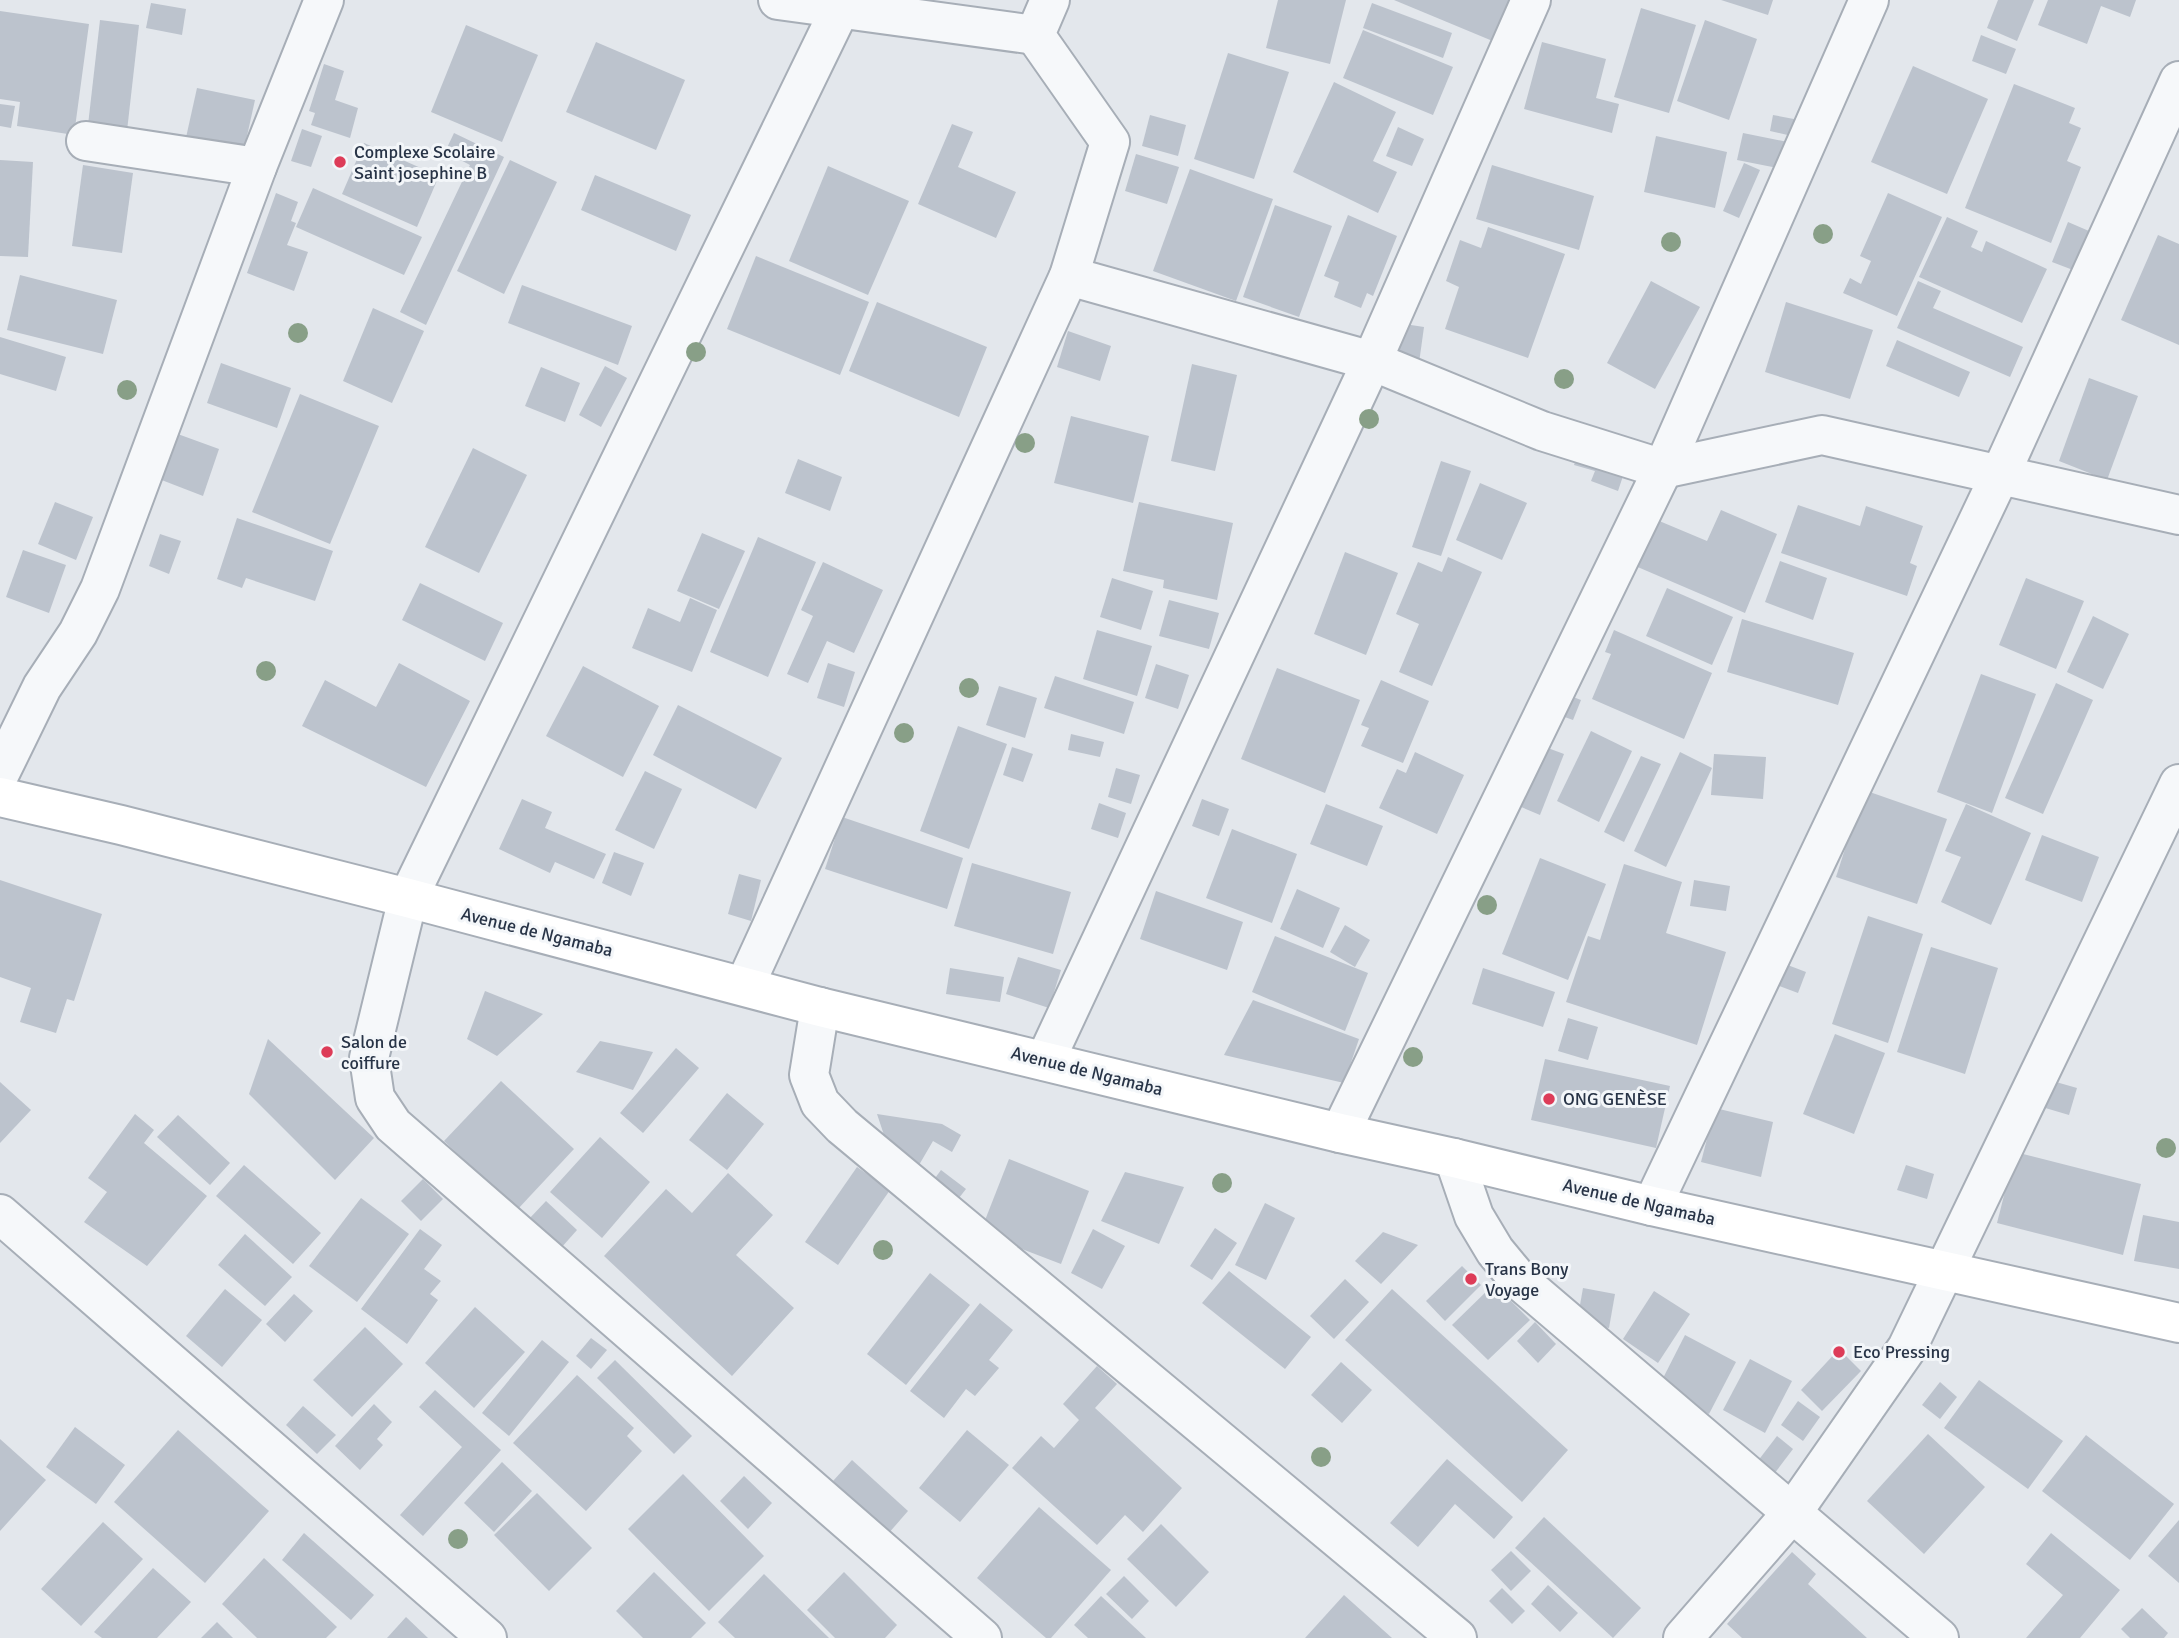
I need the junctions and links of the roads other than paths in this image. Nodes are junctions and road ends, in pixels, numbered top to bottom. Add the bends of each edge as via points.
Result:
1 (324, 0) edge
2 (778, 0) edge
3 (1050, 0) edge
4 (1531, 0) edge
5 (1870, 0) edge
6 (840, 9) junction
7 (1035, 35) junction
8 (2179, 81) edge
9 (86, 141) dead end
10 (257, 167) junction
11 (1069, 276) junction
12 (1372, 361) junction
13 (1663, 469) junction
14 (2000, 475) junction
15 (2179, 515) edge
16 (0, 773) edge
17 (2179, 784) edge
18 (0, 797) edge
19 (408, 898) junction
20 (745, 985) junction
21 (820, 1007) junction
22 (1045, 1061) junction
23 (1340, 1133) junction
24 (1454, 1158) junction
25 (1651, 1206) junction
26 (0, 1214) edge
27 (1945, 1271) junction
28 (2179, 1323) edge
29 (1793, 1513) junction
30 (487, 1638) edge
31 (982, 1638) edge
32 (1457, 1638) edge
33 (1683, 1638) edge
34 (1939, 1638) edge

1 - 10 street
2 - 6 street
3 - 7 street
4 - 12 street
5 - 13 street
6 - 7 street
6 - 19 street
7 - 11 street via 1110,142
8 - 14 street
9 - 10 street
10 - 16 street via 100,589 42,687
11 - 12 street
11 - 20 street
12 - 13 street via 1542,431
12 - 22 street
13 - 14 street via 1822,435
13 - 23 street
14 - 15 street
14 - 25 street
17 - 27 street
18 - 19 main road, Avenue de Ngamaba
19 - 20 main road, Avenue de Ngamaba
19 - 31 street via 369,1058 375,1098 393,1125
20 - 21 main road, Avenue de Ngamaba
21 - 22 main road, Avenue de Ngamaba
21 - 32 street via 808,1075 820,1103 842,1126
22 - 23 main road, Avenue de Ngamaba
23 - 24 main road, Avenue de Ngamaba
24 - 25 main road, Avenue de Ngamaba
24 - 29 street via 1474,1216 1519,1280
25 - 27 main road, Avenue de Ngamaba
26 - 30 street
27 - 28 main road, Avenue de Ngamaba
27 - 29 street via 1907,1348
29 - 33 street
29 - 34 street

